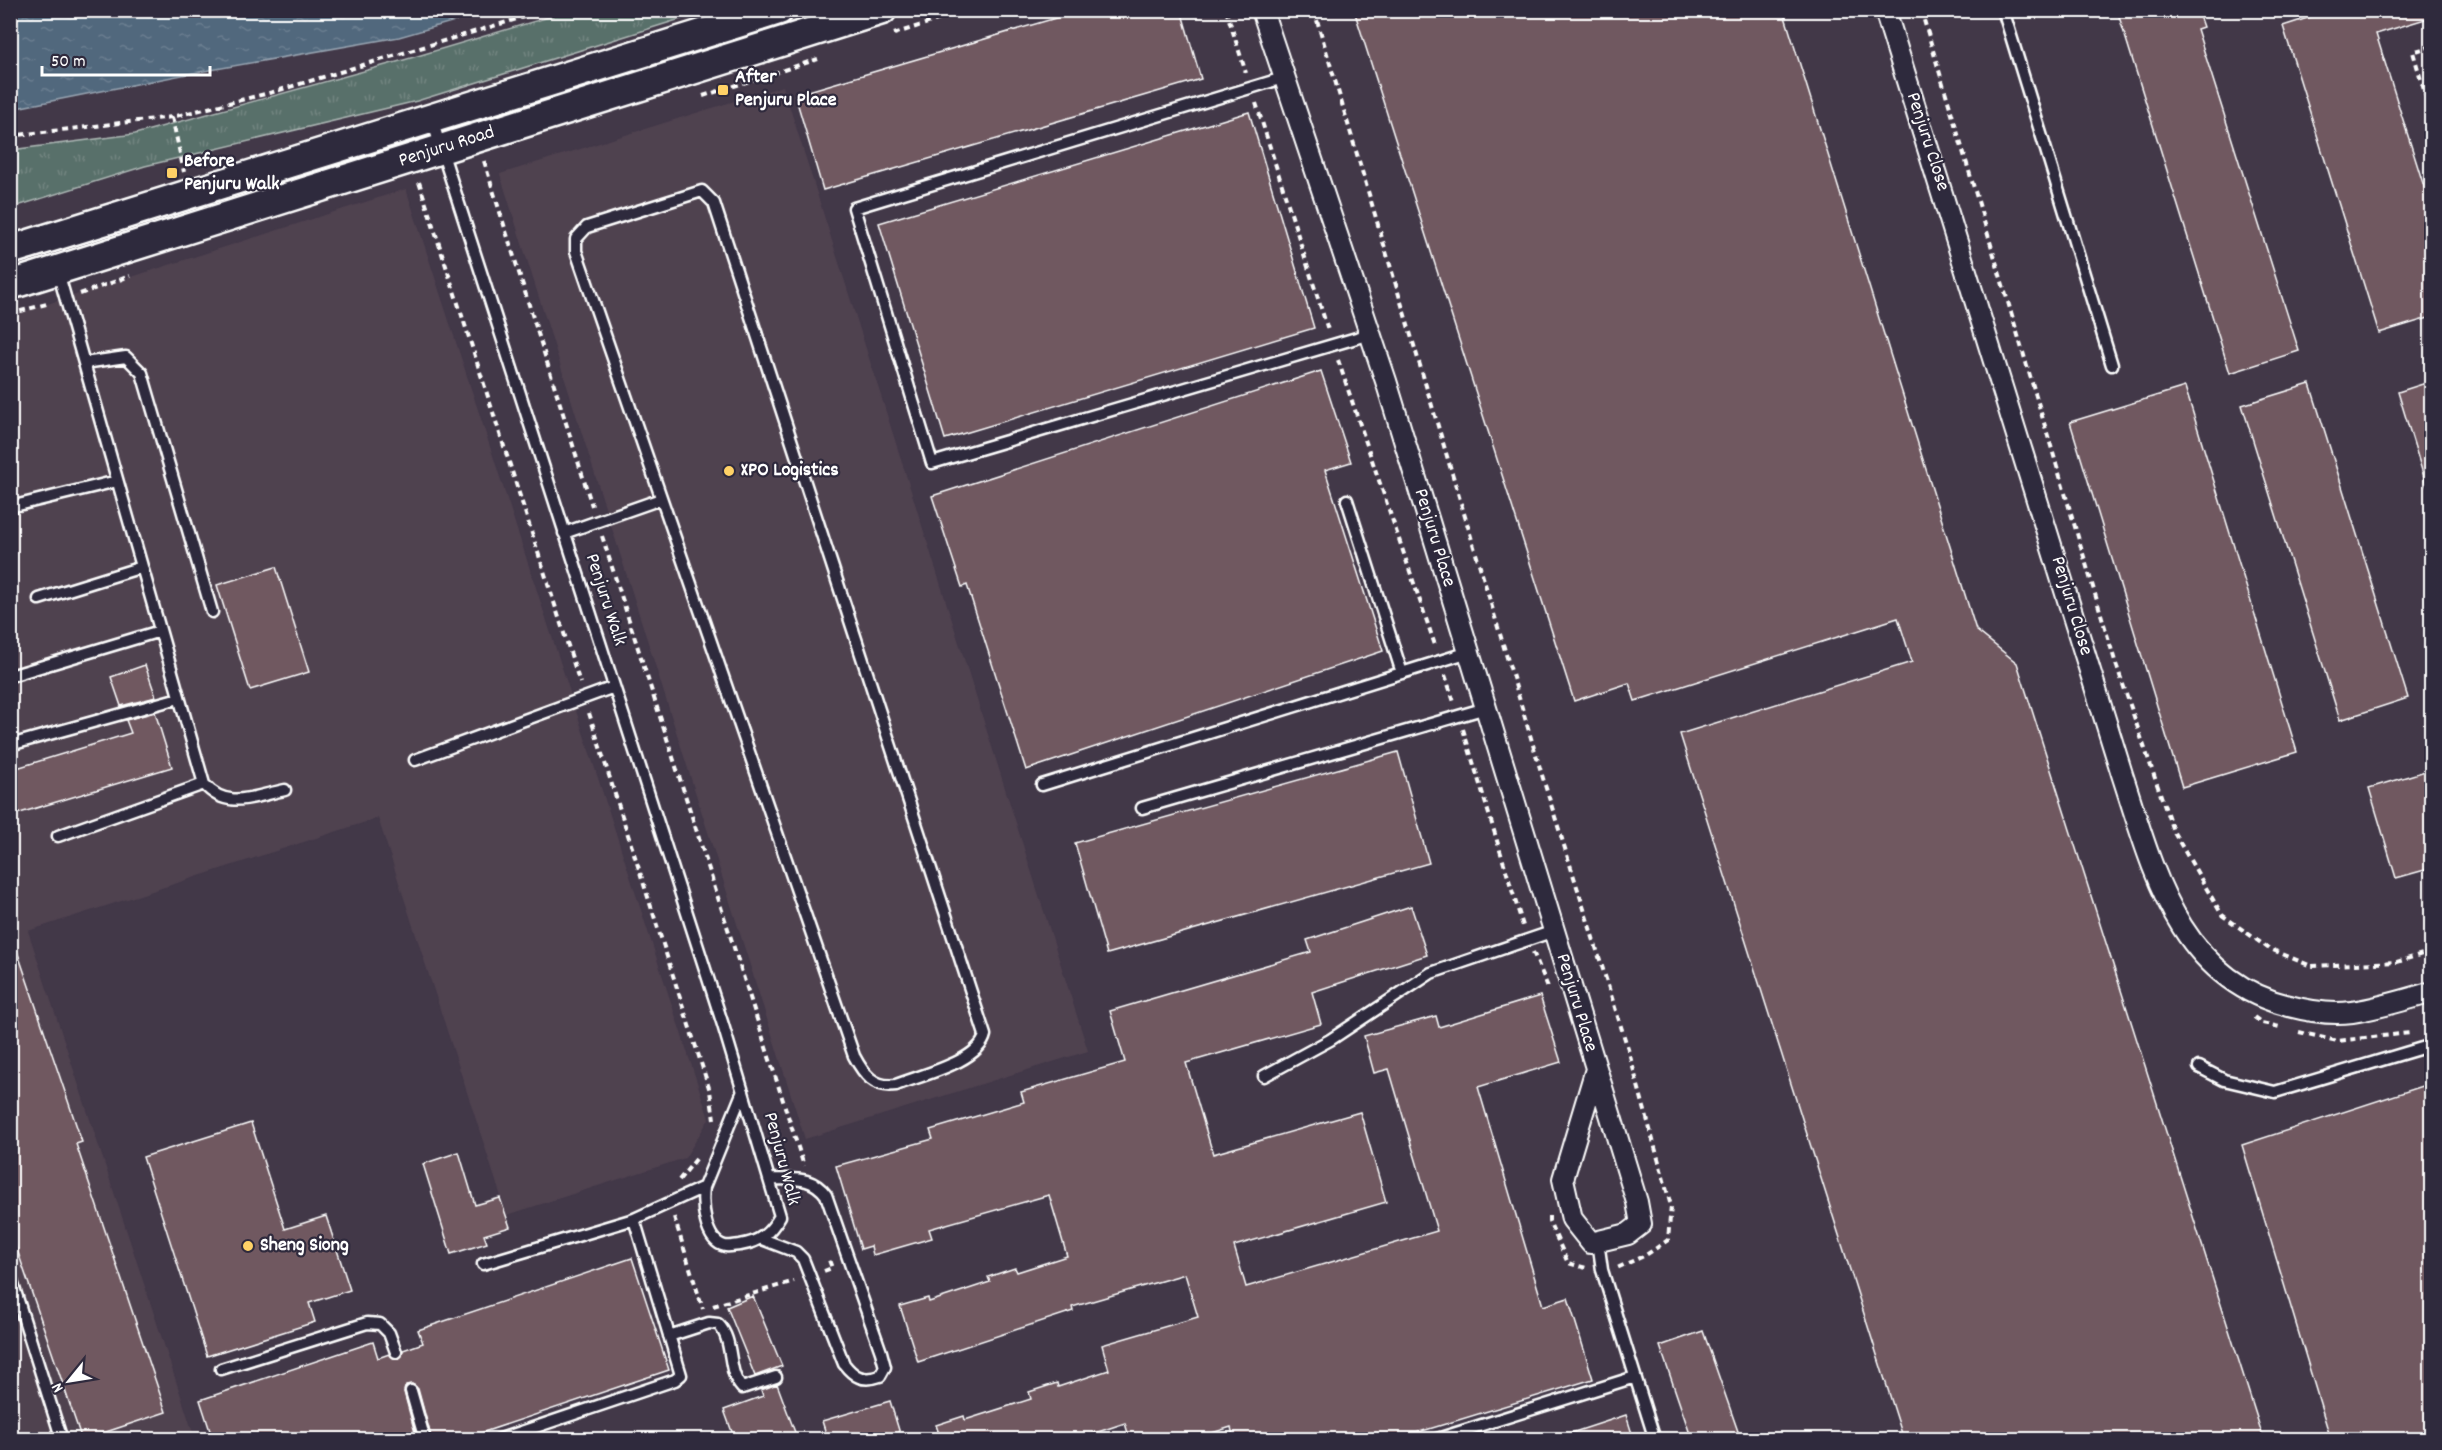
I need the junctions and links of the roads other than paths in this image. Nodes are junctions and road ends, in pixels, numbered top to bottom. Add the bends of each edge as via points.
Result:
1 (779, 10) edge
2 (882, 10) edge
3 (1262, 10) edge
4 (1885, 10) edge
5 (2003, 10) edge
6 (1283, 78) junction
7 (432, 119) junction
8 (441, 148) junction
9 (10, 250) edge
10 (57, 270) junction
11 (10, 285) edge
12 (1370, 334) junction
13 (84, 363) junction
14 (2112, 365) dead end
15 (117, 481) junction
16 (661, 499) junction
17 (1347, 500) dead end
18 (10, 507) edge
19 (564, 533) junction
20 (142, 567) junction
21 (39, 598) dead end
22 (212, 612) dead end
23 (160, 631) junction
24 (1469, 652) junction
25 (1402, 673) junction
26 (10, 676) edge
27 (614, 687) junction
28 (179, 698) junction
29 (1486, 708) junction
30 (10, 745) edge
31 (415, 760) dead end
32 (204, 784) junction
33 (1042, 785) dead end
34 (285, 790) dead end
35 (1142, 808) dead end
36 (58, 836) dead end
37 (1554, 931) junction
38 (2432, 992) edge
39 (2432, 1045) edge
40 (2199, 1067) dead end
41 (1596, 1069) junction
42 (1264, 1076) dead end
43 (743, 1091) junction
44 (771, 1179) junction
45 (704, 1187) junction
46 (634, 1219) junction
47 (762, 1239) junction
48 (1598, 1241) junction
49 (483, 1264) dead end
50 (10, 1275) edge
51 (669, 1336) junction
52 (396, 1352) dead end
53 (221, 1369) dead end
54 (776, 1377) dead end
55 (1635, 1377) junction
56 (411, 1391) dead end
57 (62, 1440) edge
58 (425, 1440) edge
59 (497, 1440) edge
60 (1434, 1440) edge
61 (1655, 1440) edge

1 - 7 main road, Penjuru Road
2 - 8 main road, Penjuru Road
3 - 6 street, Penjuru Place
4 - 38 street, Penjuru Close via 2122,774 2154,872 2185,934 2242,990 2309,1011 2349,1012
5 - 14 lane
6 - 12 street, Penjuru Place
6 - 12 lane via 854,208 932,463
7 - 8 lane, Penjuru Walk
7 - 9 main road, Penjuru Road
8 - 10 main road, Penjuru Road
8 - 19 lane, Penjuru Walk
10 - 11 main road, Penjuru Road
10 - 13 lane
12 - 24 street, Penjuru Place
13 - 15 lane
13 - 22 lane via 126,357 142,373
15 - 18 lane
15 - 20 lane
16 - 16 lane via 580,265 576,239 587,227 702,191 714,203 985,1035 983,1043 967,1058 896,1085 885,1086 863,1075
16 - 19 lane
17 - 25 lane
19 - 27 lane, Penjuru Walk
20 - 21 lane
20 - 23 lane
23 - 26 lane
23 - 28 lane
24 - 25 lane
24 - 29 street, Penjuru Place
25 - 33 lane
27 - 31 lane
27 - 43 lane, Penjuru Walk
28 - 30 lane
28 - 32 lane
29 - 35 lane
29 - 37 street, Penjuru Place
32 - 34 lane via 214,796 232,801
32 - 36 lane
37 - 41 street, Penjuru Place
37 - 42 lane via 1431,973 1330,1040
39 - 40 lane via 2275,1092 2224,1080
41 - 48 street, Penjuru Place via 1563,1179 1572,1219 1591,1243
41 - 48 street, Penjuru Place via 1638,1202 1641,1224 1628,1234
43 - 44 lane, Penjuru Walk
43 - 45 lane, Penjuru Walk
44 - 47 lane, Penjuru Walk via 780,1216
44 - 47 lane via 809,1180 818,1184 833,1210 881,1352 885,1367 880,1376 854,1376 844,1364 803,1259 796,1252
45 - 46 lane
45 - 47 lane, Penjuru Walk via 702,1204 715,1239 725,1246
46 - 49 lane
46 - 51 lane
48 - 55 lane via 1602,1270
50 - 57 lane
51 - 54 lane via 709,1323 718,1324 726,1332 736,1379 742,1388
51 - 59 lane via 681,1375 675,1380
52 - 53 lane via 380,1324 367,1323
55 - 60 lane
55 - 61 lane
56 - 58 lane

